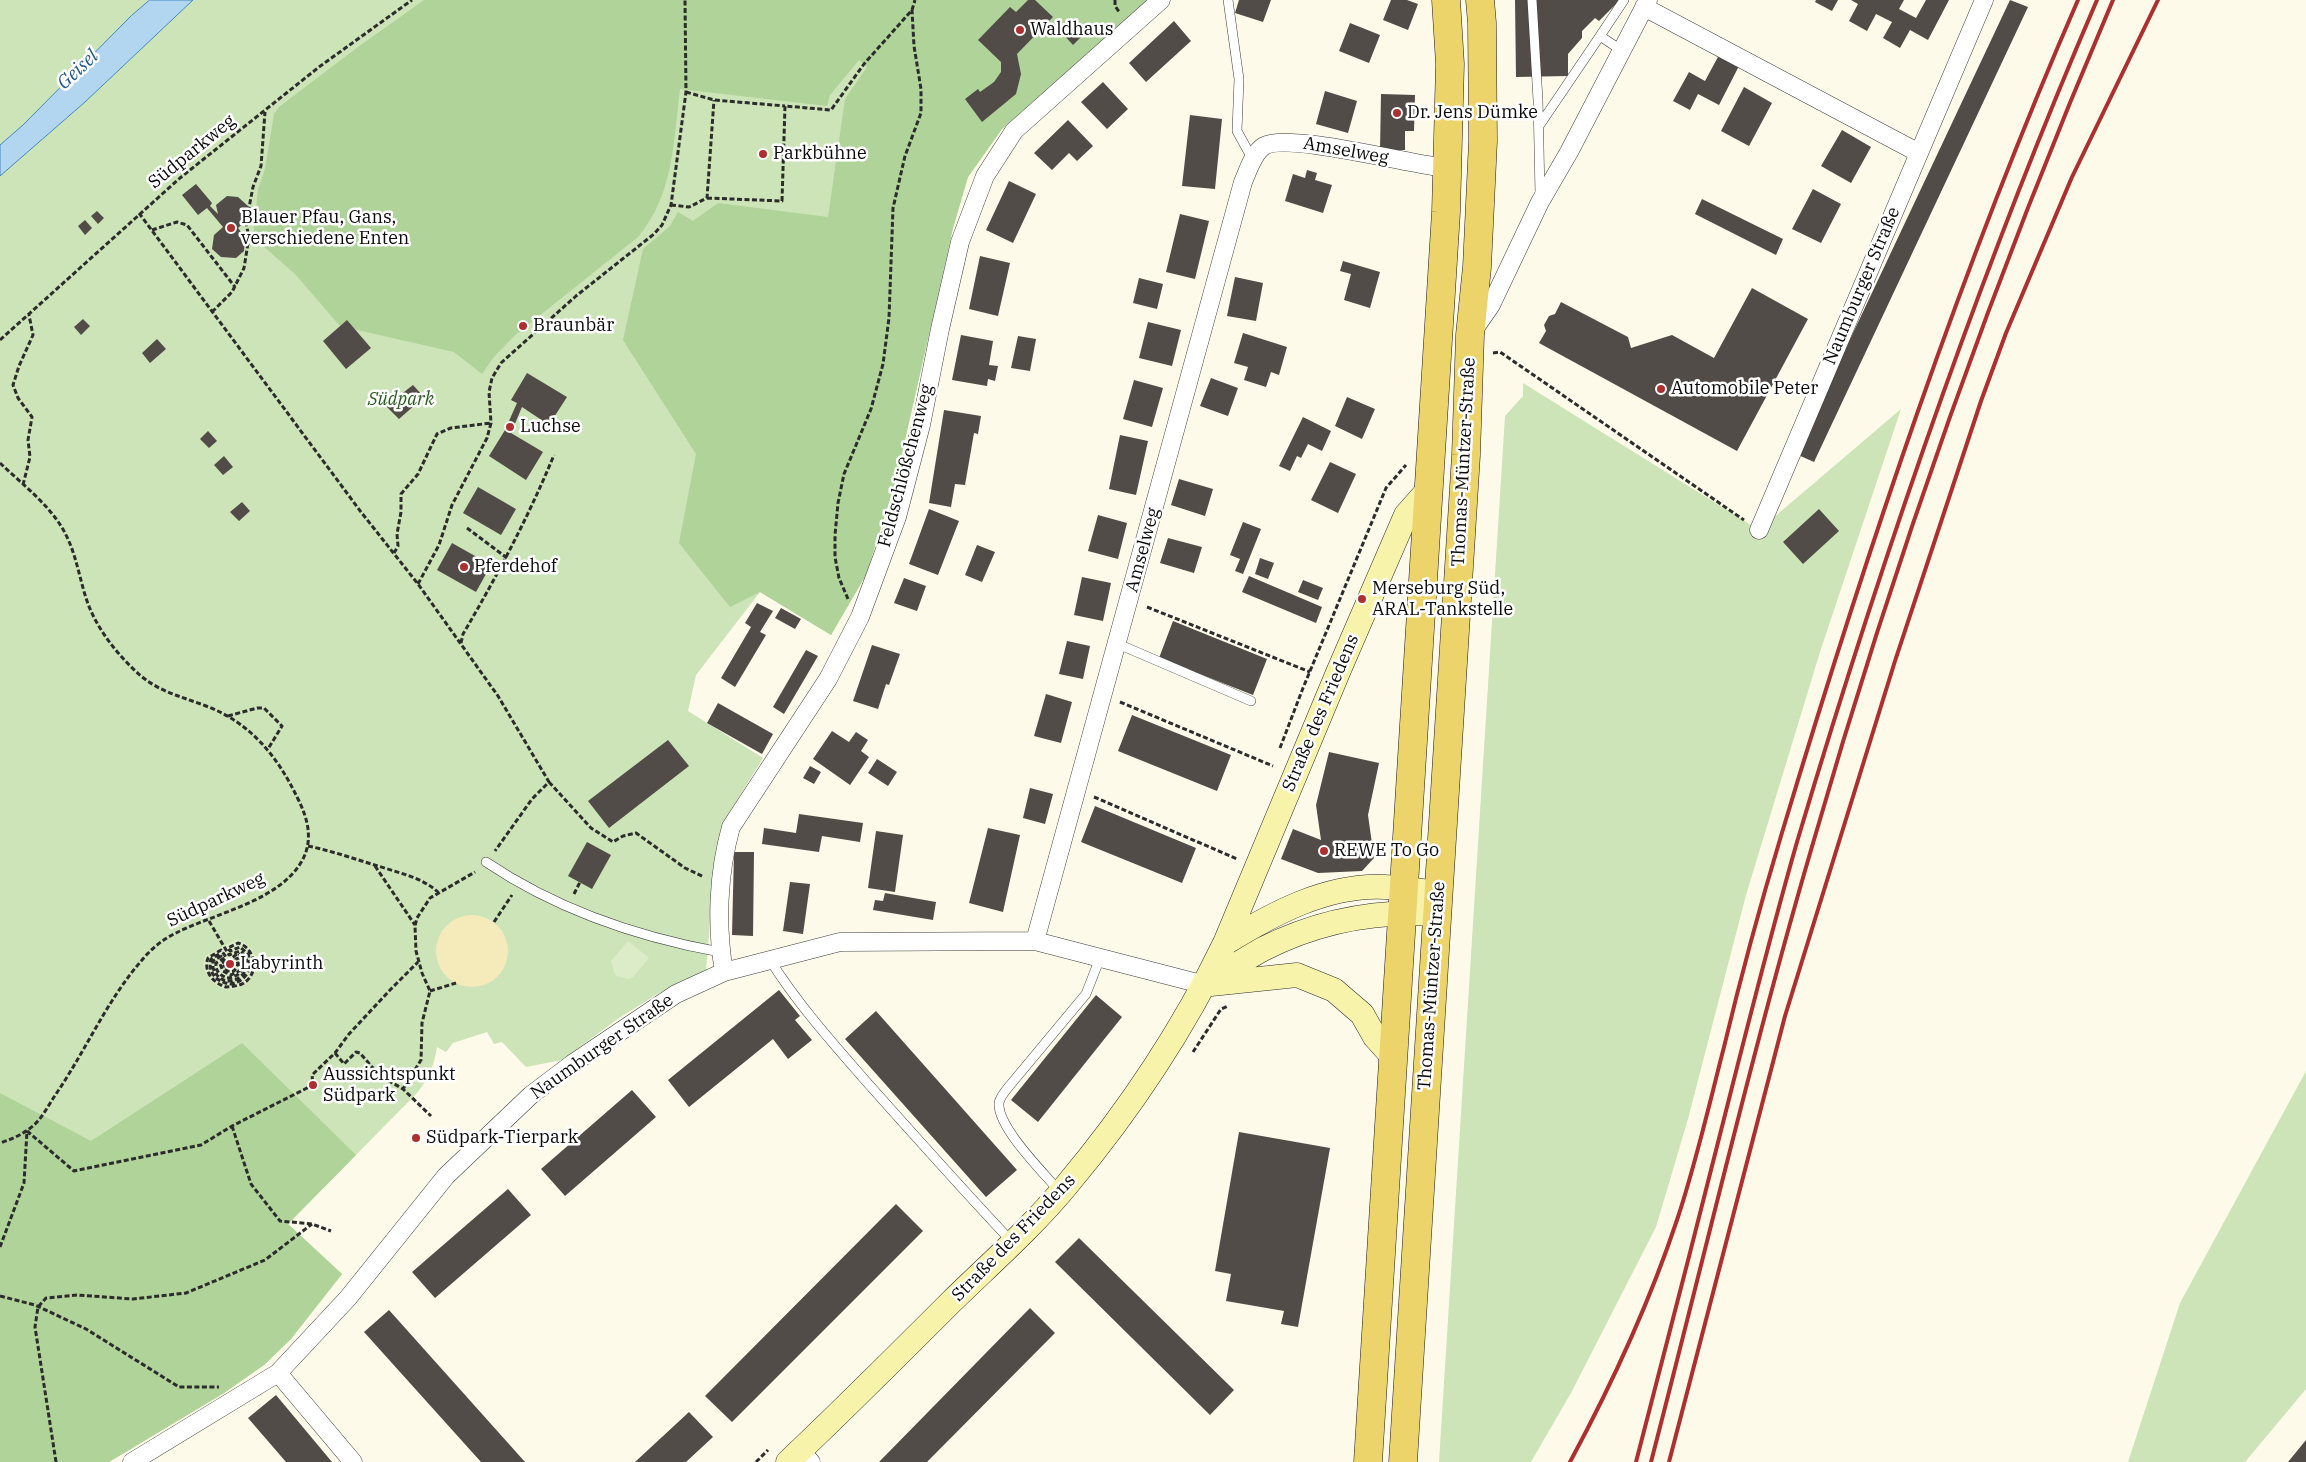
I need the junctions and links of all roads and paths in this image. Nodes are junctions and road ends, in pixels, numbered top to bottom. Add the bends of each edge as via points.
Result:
1 (412, 0) edge
2 (685, 0) edge
3 (915, 0) edge
4 (1161, 0) edge
5 (1228, 0) edge
6 (1446, 0) edge
7 (1480, 0) edge
8 (1532, 0) edge
9 (1624, 0) edge
10 (1984, 0) edge
11 (1646, 4) edge
12 (912, 10) junction
13 (1600, 36) junction
14 (1621, 50) junction
15 (686, 92) junction
16 (714, 100) junction
17 (785, 106) junction
18 (265, 111) junction
19 (1539, 126) junction
20 (1919, 153) junction
21 (1253, 160) junction
22 (1436, 167) junction
23 (707, 198) junction
24 (1540, 202) junction
25 (671, 205) junction
26 (139, 213) junction
27 (152, 230) junction
28 (235, 287) junction
29 (212, 312) junction
30 (29, 315) junction
31 (0, 340) edge
32 (1470, 347) junction
33 (491, 423) junction
34 (554, 455) dead end
35 (0, 463) edge
36 (23, 485) dead end
37 (1429, 489) junction
38 (467, 528) dead end
39 (1759, 530) joint
40 (394, 553) junction
41 (507, 558) junction
42 (418, 584) junction
43 (1130, 600) junction
44 (860, 617) junction
45 (460, 643) junction
46 (1118, 644) junction
47 (1310, 672) dead end
48 (1103, 695) junction
49 (1251, 701) dead end
50 (227, 716) junction
51 (268, 749) junction
52 (1273, 766) dead end
53 (548, 782) junction
54 (1077, 790) junction
55 (308, 846) junction
56 (1241, 860) dead end
57 (486, 862) junction
58 (375, 865) junction
59 (520, 884) junction
60 (721, 886) junction
61 (438, 892) junction
62 (1402, 900) junction
63 (1437, 903) junction
64 (209, 921) dead end
65 (494, 922) dead end
66 (415, 926) junction
67 (1035, 942) junction
68 (1224, 943) junction
69 (720, 952) junction
70 (1100, 958) junction
71 (770, 960) junction
72 (418, 962) junction
73 (229, 963) dead end
74 (724, 972) junction
75 (456, 983) dead end
76 (1204, 985) junction
77 (430, 991) junction
78 (335, 1053) junction
79 (1392, 1056) junction
80 (404, 1089) junction
81 (431, 1116) dead end
82 (232, 1126) junction
83 (27, 1131) junction
84 (0, 1143) edge
85 (1060, 1192) junction
86 (312, 1224) junction
87 (331, 1231) dead end
88 (1012, 1242) junction
89 (0, 1247) edge
90 (0, 1296) edge
91 (38, 1307) junction
92 (278, 1373) junction
93 (222, 1387) dead end
94 (800, 1458) edge
95 (56, 1462) edge
96 (132, 1462) edge
97 (353, 1462) edge
98 (1368, 1462) edge
99 (1402, 1462) edge

1 - 18 path, Südparkweg via 319,67
2 - 15 path
3 - 12 path
4 - 44 street, Feldschlößchenweg via 1020,125 985,176 960,242 897,517
5 - 21 lane via 1239,80 1238,131
6 - 22 main road, Thomas-Müntzer-Straße via 1450,64
7 - 32 main road, Thomas-Müntzer-Straße via 1483,140
8 - 19 lane
9 - 13 lane
10 - 20 street, Naumburger Straße
11 - 14 street
11 - 20 street
12 - 17 path via 864,64 831,110
12 - 44 path via 914,46 922,89 921,113 905,156 893,208 889,318 883,364 873,403 844,474 835,536 838,578
13 - 14 lane
13 - 19 lane
14 - 24 street
15 - 16 path
15 - 25 path
16 - 17 path
16 - 23 path
17 - 23 path via 782,201
18 - 26 path, Südparkweg
18 - 28 path via 261,166 246,223 250,237 244,268
19 - 24 lane
20 - 39 street, Naumburger Straße
21 - 22 street, Amselweg via 1264,146 1296,142
21 - 43 street, Amselweg via 1243,182
22 - 37 main road, Thomas-Müntzer-Straße via 1446,212
23 - 25 path via 690,207
24 - 32 street
25 - 33 path via 654,234 501,362 489,392
26 - 27 path
26 - 30 path, Südparkweg
27 - 28 path via 177,222 187,225
27 - 29 path
28 - 29 path
29 - 40 path
30 - 31 path, Südparkweg
30 - 36 path via 33,335 13,385 32,417 28,440 30,457
32 - 39 path via 1500,352
32 - 63 main road, Thomas-Müntzer-Straße
33 - 40 path via 451,428 433,439 418,474 401,494 398,546
33 - 42 path via 487,438 452,504 439,545
34 - 41 path
35 - 50 path via 64,530 87,600 100,626 125,661 165,692
37 - 62 main road, Thomas-Müntzer-Straße
37 - 68 street, Straße des Friedens via 1406,515
38 - 41 path
40 - 42 path
41 - 45 path
42 - 45 path
43 - 46 street, Amselweg
43 - 47 path
44 - 60 street, Feldschlößchenweg via 828,679 731,827 724,850
45 - 53 path via 498,696
46 - 48 street, Amselweg
46 - 49 lane
48 - 52 path
48 - 54 street, Amselweg
50 - 51 path
50 - 51 path via 264,708 282,726
51 - 55 path via 284,770 304,810
53 - 57 path
53 - 60 path via 591,828 613,842 636,833 685,868
54 - 56 path
54 - 67 street, Amselweg
55 - 58 path
55 - 83 path, Südparkweg via 299,865 281,884 245,904 176,932 153,949 113,999 65,1081
57 - 59 lane
57 - 61 path via 473,874
58 - 61 path via 423,881
58 - 66 path
59 - 65 path
59 - 69 lane via 567,908 674,944
60 - 69 street, Feldschlößchenweg
61 - 66 path via 424,904
62 - 63 street, Straße des Friedens
62 - 68 street, Straße des Friedens via 1366,888 1341,892 1275,913
62 - 76 street, Straße des Friedens via 1361,916 1320,925 1264,949
62 - 79 main road, Thomas-Müntzer-Straße
63 - 99 main road, Thomas-Müntzer-Straße
64 - 73 path via 229,955 240,951 247,964 237,980 222,979 213,968 213,961 221,956 219,954 211,959 212,974 221,981 232,984 245,977 250,968 248,954 240,947 230,951 228,948 238,943 248,949 254,960 251,974 245,982 226,987 212,978 207,970 208,958 221,950 226,957 216,963 219,972 227,978 237,976 244,962 238,953 232,958 234,967 223,967 234,971 239,958 239,971 231,975 223,971 220,964 227,960
66 - 72 path
67 - 70 street, Naumburger Straße
67 - 71 street, Naumburger Straße via 840,942
68 - 76 street, Straße des Friedens
69 - 74 street, Feldschlößchenweg
70 - 76 street, Naumburger Straße
70 - 85 lane via 1086,994 1000,1098 999,1105 1008,1128
71 - 74 street, Naumburger Straße
71 - 88 lane via 844,1056
72 - 77 path
72 - 78 path
74 - 92 street, Naumburger Straße via 676,994 531,1095 446,1176 348,1298
75 - 77 path
76 - 79 street via 1297,975 1334,990 1362,1014 1375,1037
76 - 85 street, Straße des Friedens via 1136,1094
77 - 80 path via 422,1022 421,1060
78 - 80 path via 344,1064 356,1052 360,1053 379,1076
78 - 82 path via 312,1075 313,1085
79 - 98 main road, Thomas-Müntzer-Straße
80 - 81 path
82 - 83 path via 201,1145 74,1171
82 - 86 path via 251,1184 280,1221
83 - 84 path, Südparkweg
83 - 89 path via 24,1183
85 - 88 street, Straße des Friedens
86 - 87 path
86 - 91 path via 265,1260 186,1293 134,1300 77,1295 46,1298
88 - 94 street, Straße des Friedens
90 - 91 path
91 - 93 path via 86,1329 179,1387
91 - 95 path via 35,1327
92 - 96 street, Naumburger Straße
92 - 97 street

